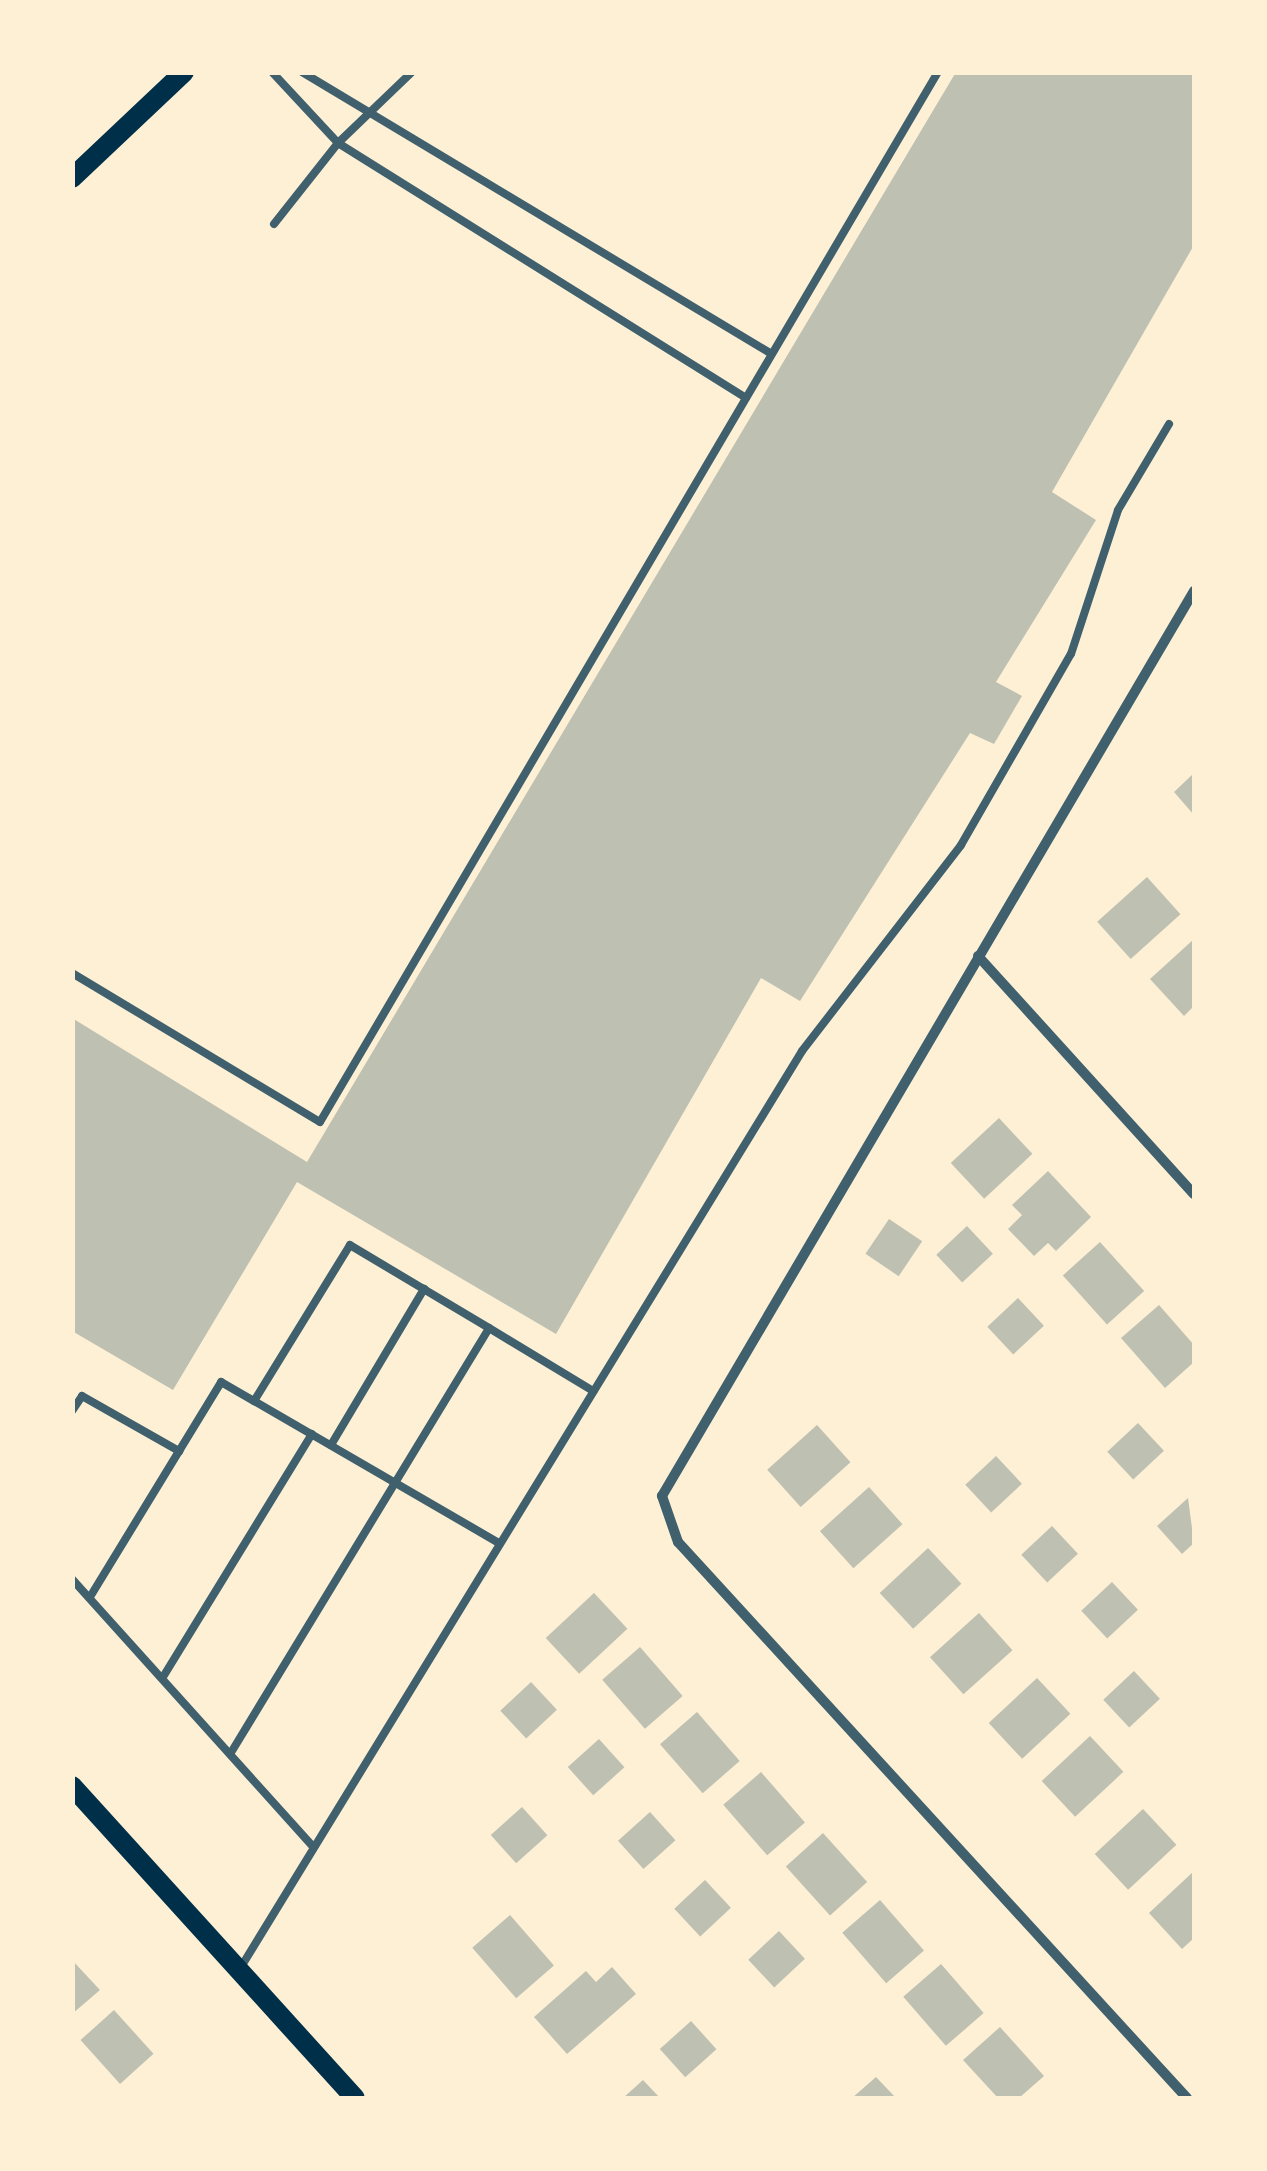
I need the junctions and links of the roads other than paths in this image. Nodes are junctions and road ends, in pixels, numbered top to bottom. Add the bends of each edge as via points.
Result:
1 (184, 72) edge
2 (272, 72) edge
3 (302, 72) edge
4 (412, 72) edge
5 (938, 72) edge
6 (366, 117) junction
7 (338, 143) junction
8 (72, 178) edge
9 (274, 224) dead end
10 (770, 353) junction
11 (746, 398) junction
12 (1170, 424) dead end
13 (1194, 592) edge
14 (978, 956) junction
15 (72, 973) edge
16 (1194, 1194) edge
17 (424, 1289) junction
18 (489, 1328) junction
19 (593, 1390) junction
20 (77, 1394) edge
21 (254, 1401) junction
22 (72, 1412) edge
23 (312, 1434) junction
24 (331, 1445) junction
25 (179, 1451) junction
26 (395, 1482) junction
27 (500, 1543) junction
28 (72, 1579) edge
29 (90, 1597) junction
30 (164, 1677) junction
31 (232, 1751) junction
32 (72, 1786) edge
33 (312, 1846) junction
34 (239, 1971) junction
35 (355, 2098) edge
36 (1187, 2098) edge

1 - 8 main road
2 - 7 lane
3 - 6 lane
4 - 6 lane
5 - 10 lane
6 - 7 lane
6 - 10 lane
7 - 9 lane
7 - 11 lane
10 - 11 lane
11 - 15 lane via 320,1122
12 - 19 lane via 1118,510 1071,654 961,845 802,1051
13 - 14 street
14 - 16 street
14 - 36 street via 669,1478 664,1517
17 - 18 lane
17 - 21 lane via 350,1246
17 - 24 lane
18 - 19 lane
18 - 26 lane
19 - 27 lane
20 - 22 lane
20 - 25 lane
21 - 23 lane
21 - 25 lane via 221,1382
23 - 24 lane
23 - 30 lane
24 - 26 lane
25 - 29 lane
26 - 27 lane
26 - 31 lane
27 - 33 lane
28 - 29 lane
29 - 30 lane
30 - 31 lane
31 - 33 lane
32 - 34 main road
33 - 34 lane
34 - 35 main road

